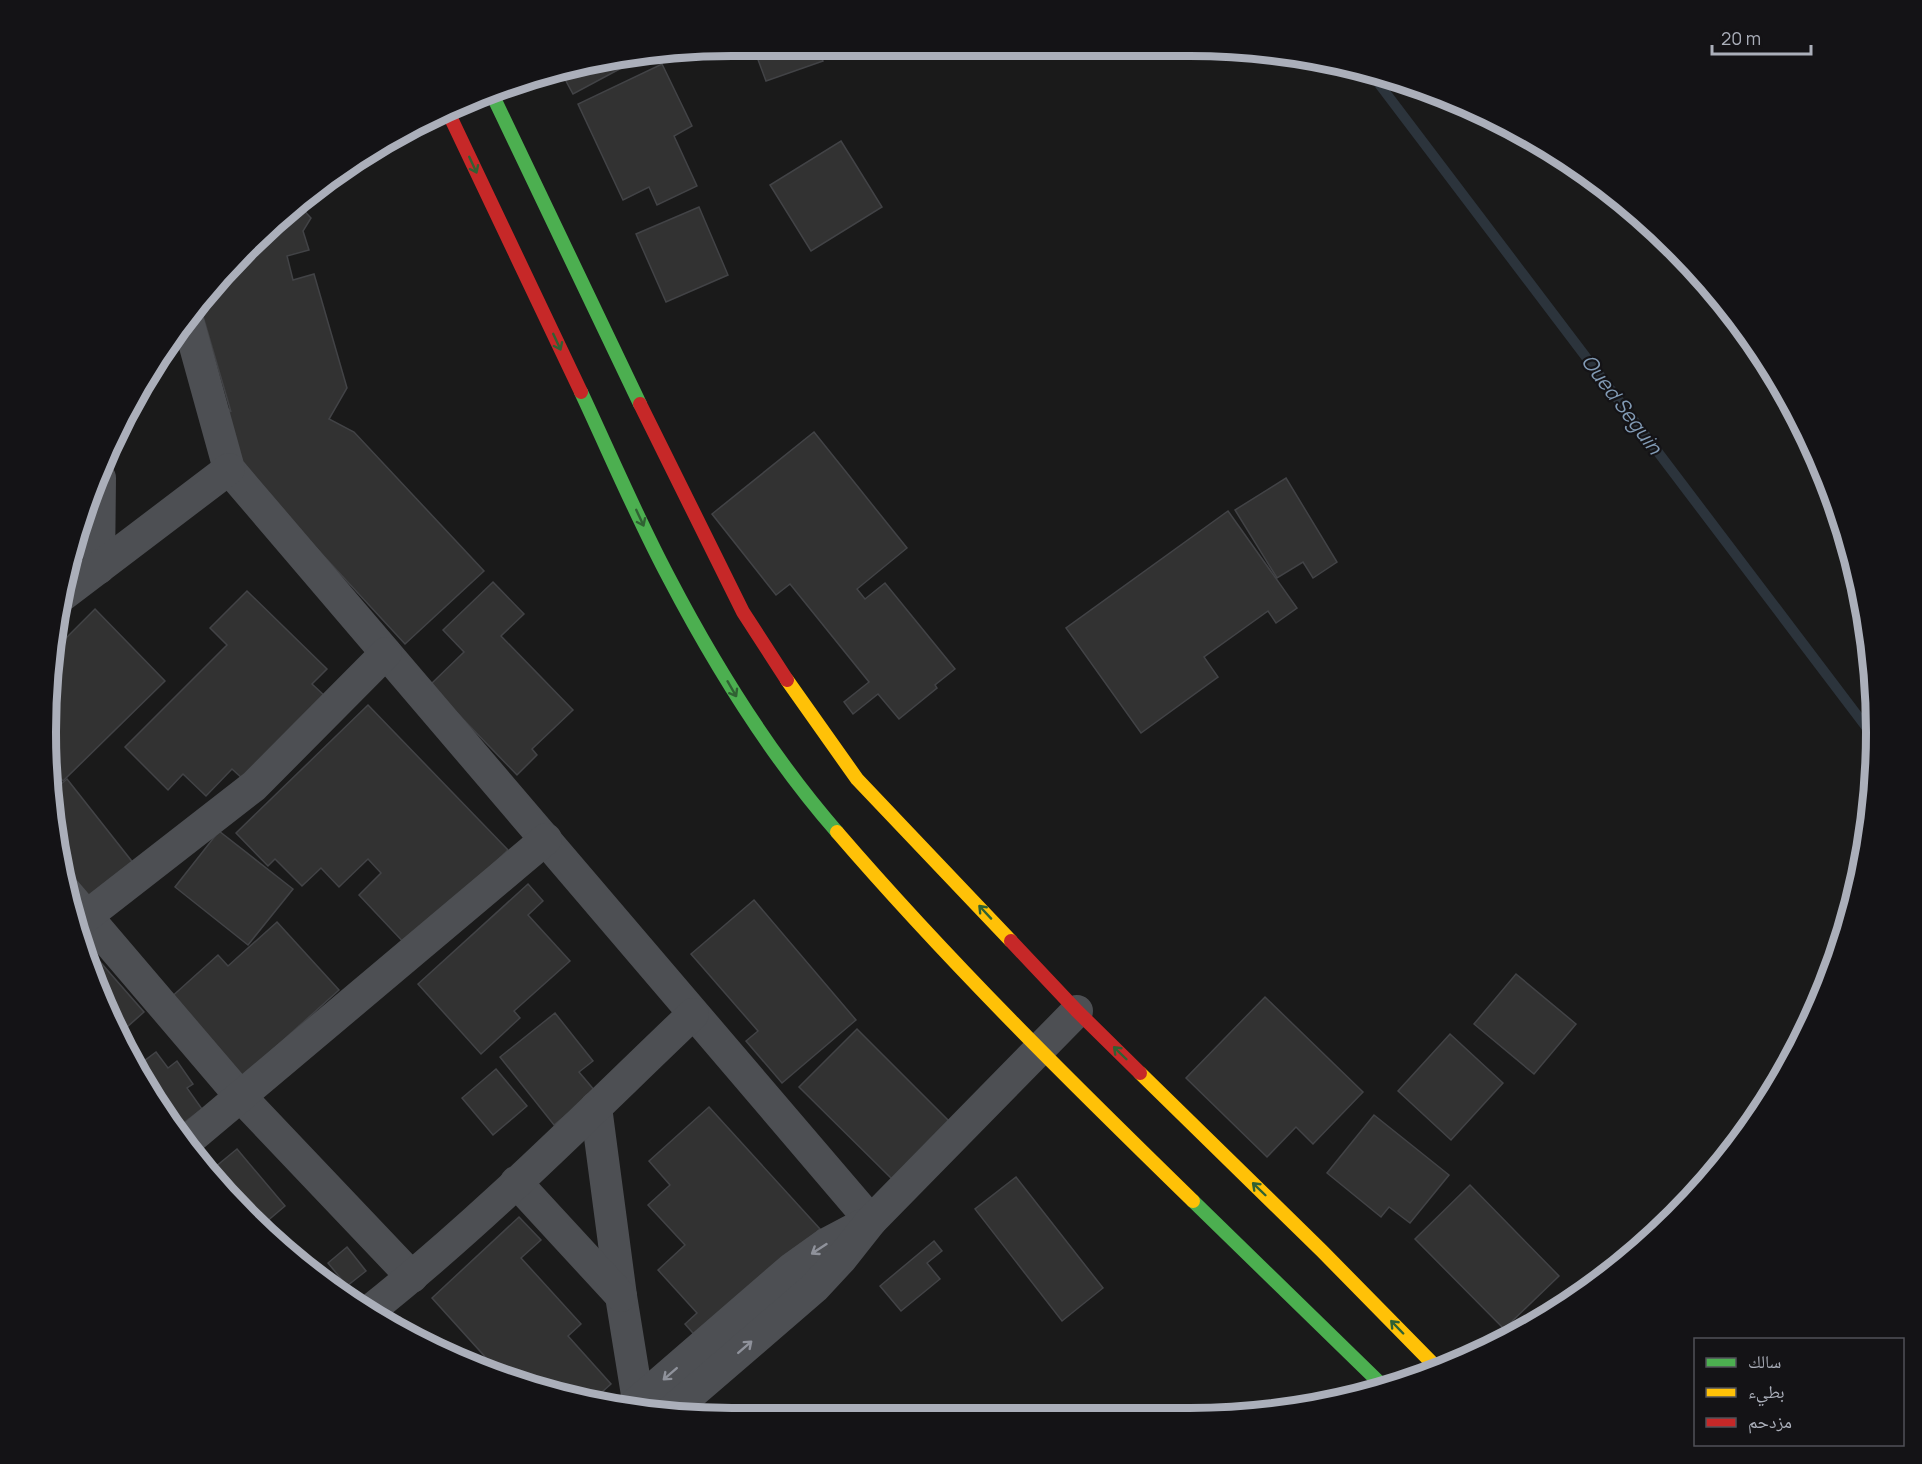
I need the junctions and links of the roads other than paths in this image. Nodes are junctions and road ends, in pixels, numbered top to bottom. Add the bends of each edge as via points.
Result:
1 (494, 99) edge
2 (450, 117) edge
3 (190, 328) edge
4 (229, 470) junction
5 (100, 492) edge
6 (99, 568) junction
7 (71, 589) edge
8 (387, 653) junction
9 (546, 839) junction
10 (83, 920) edge
11 (85, 927) edge
12 (1077, 1011) junction
13 (693, 1014) junction
14 (1038, 1050) junction
15 (240, 1098) junction
16 (596, 1107) junction
17 (191, 1138) edge
18 (516, 1182) junction
19 (871, 1221) junction
20 (412, 1277) junction
21 (621, 1296) junction
22 (375, 1306) edge
23 (1432, 1363) edge
24 (1378, 1381) edge
25 (632, 1401) edge
26 (638, 1402) edge
27 (677, 1406) edge

12 -> 1 main road via 857,779 743,612
2 -> 14 main road via 668,577 738,700 815,807 898,903
3 - 4 street
4 - 6 street
4 - 8 street
5 - 6 street
6 - 7 street
8 - 9 street
8 - 10 street via 254,786
9 - 13 street
9 - 15 street
11 - 15 street
12 - 14 street
23 -> 12 main road
13 - 16 street
13 - 19 street
14 - 19 street
14 - 24 main road
15 - 17 street
15 - 20 street
16 - 18 street
16 - 21 street
18 - 20 street
18 - 21 street
19 -> 26 street via 845,1233 791,1269
27 -> 19 street via 814,1288
20 - 22 street
21 - 25 street

